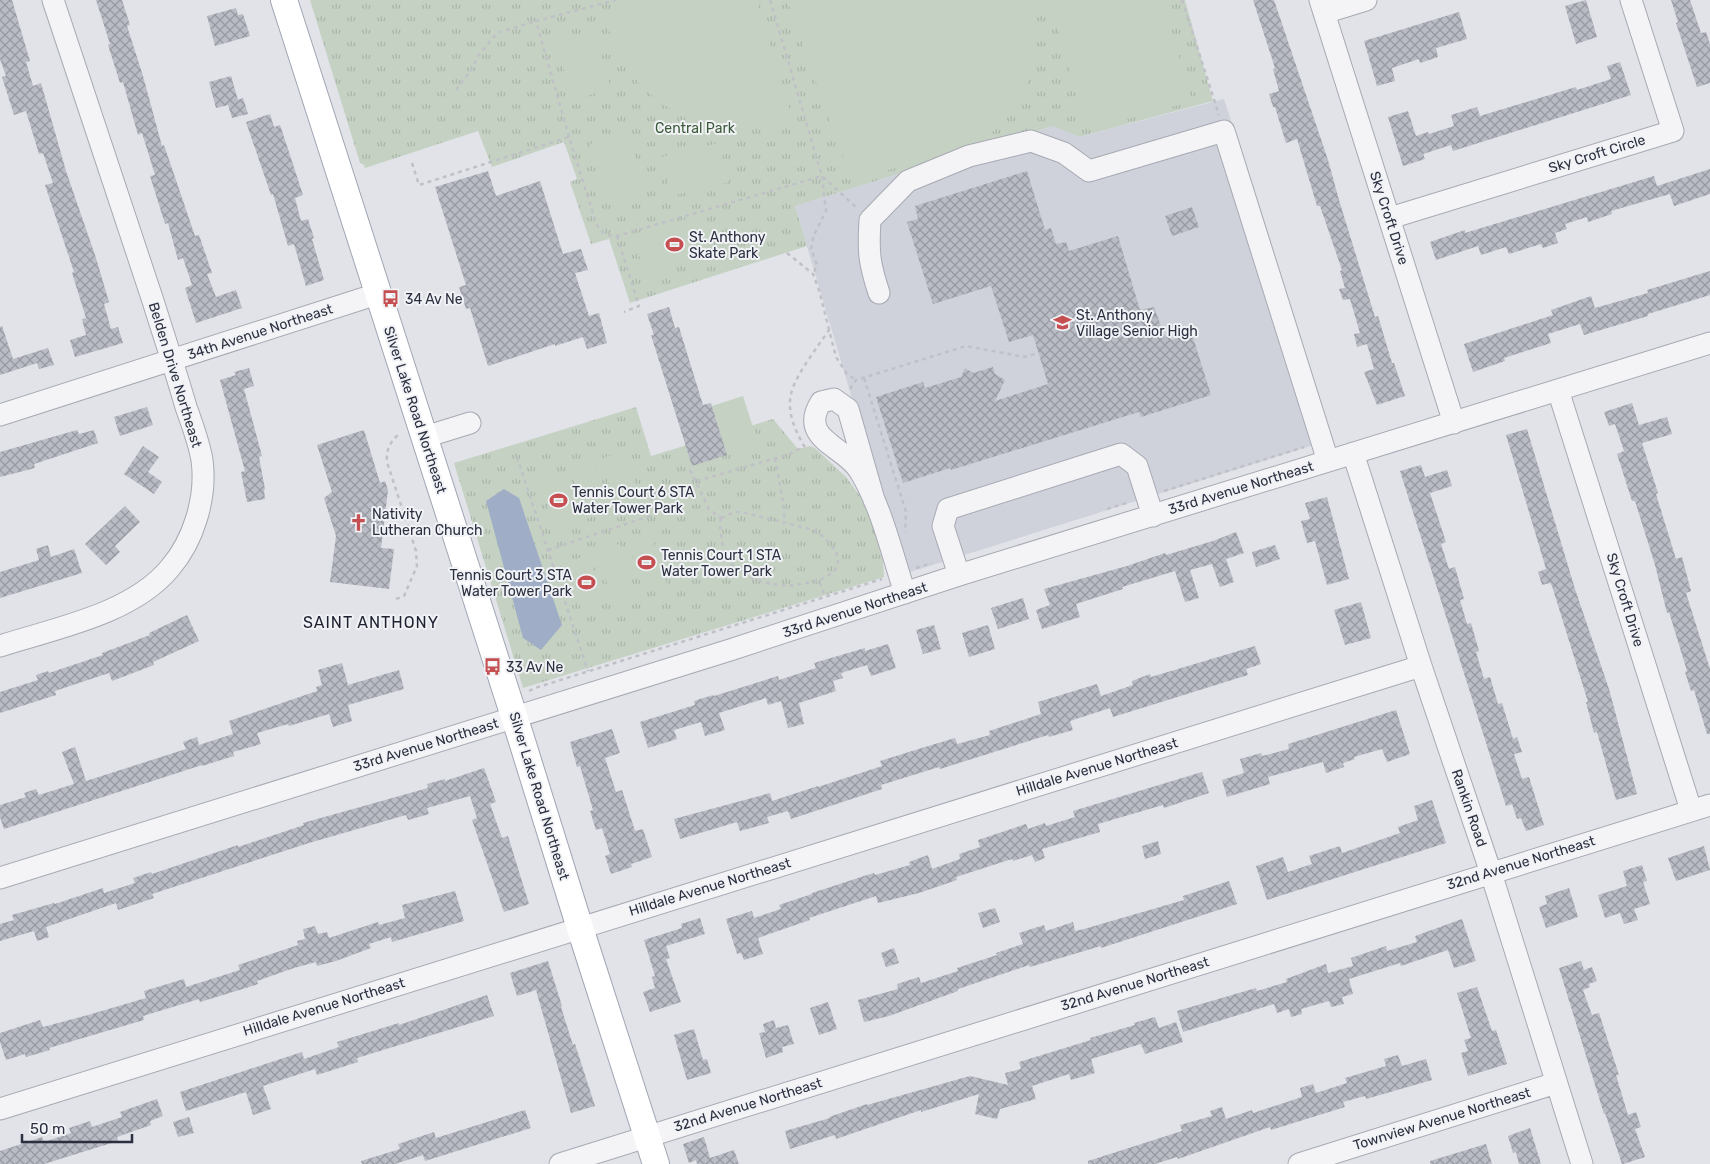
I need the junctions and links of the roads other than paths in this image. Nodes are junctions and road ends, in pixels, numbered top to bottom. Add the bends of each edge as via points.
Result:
1 (54, 0) edge
2 (284, 0) edge
3 (1366, 0) edge
4 (1631, 0) edge
5 (1322, 6) edge
6 (1390, 218) junction
7 (878, 293) dead end
8 (378, 294) junction
9 (1710, 343) edge
10 (172, 359) junction
11 (1558, 390) junction
12 (0, 415) edge
13 (470, 423) dead end
14 (1454, 423) junction
15 (412, 435) junction
16 (1353, 453) junction
17 (1328, 460) junction
18 (874, 500) junction
19 (1153, 516) junction
20 (959, 576) junction
21 (905, 593) junction
22 (0, 646) edge
23 (1421, 666) junction
24 (515, 717) junction
25 (1700, 808) edge
26 (1491, 873) junction
27 (0, 878) edge
28 (580, 928) junction
29 (1556, 1083) junction
30 (0, 1109) edge
31 (647, 1137) junction
32 (560, 1164) edge
33 (656, 1164) edge
34 (1299, 1164) edge
35 (1582, 1164) edge

1 - 10 street, Belden Drive Northeast
2 - 8 main road, Silver Lake Road Northeast
3 - 5 street, Sky Croft Drive
4 - 6 street, Sky Croft Circle via 1673,131
5 - 6 street, Sky Croft Drive
6 - 14 street, Sky Croft Drive
7 - 17 street via 870,267 870,220 908,181 969,156 1031,141 1064,153 1089,171 1224,131
8 - 10 street, 34th Avenue Northeast
8 - 15 main road, Silver Lake Road Northeast
9 - 11 street, 33rd Avenue Northeast
10 - 12 street, 34th Avenue Northeast
10 - 22 street, Belden Drive Northeast via 202,461 202,490 197,518 186,544 171,568 150,589 126,604
11 - 14 street, 33rd Avenue Northeast
11 - 25 street, Sky Croft Drive
13 - 15 street
14 - 16 street, 33rd Avenue Northeast
15 - 24 main road, Silver Lake Road Northeast
16 - 17 street, 33rd Avenue Northeast
16 - 23 street, Rankin Road
17 - 19 street, 33rd Avenue Northeast
18 - 18 street via 858,469 826,442 816,428 815,413 821,402 834,398 848,409
18 - 21 street
19 - 20 street, 33rd Avenue Northeast
19 - 20 street via 1137,466 1121,454 948,509 943,526
20 - 21 street, 33rd Avenue Northeast
21 - 24 street, 33rd Avenue Northeast
23 - 26 street, Rankin Road
23 - 28 street, Hilldale Avenue Northeast
24 - 27 street, 33rd Avenue Northeast
24 - 28 main road, Silver Lake Road Northeast
25 - 26 street, 32nd Avenue Northeast
26 - 29 street, Rankin Road
26 - 31 street, 32nd Avenue Northeast
28 - 30 street, Hilldale Avenue Northeast
28 - 31 main road, Silver Lake Road Northeast
29 - 34 street, Townview Avenue Northeast
29 - 35 street, Rankin Road
31 - 32 street, 32nd Avenue Northeast
31 - 33 main road, Silver Lake Road Northeast

